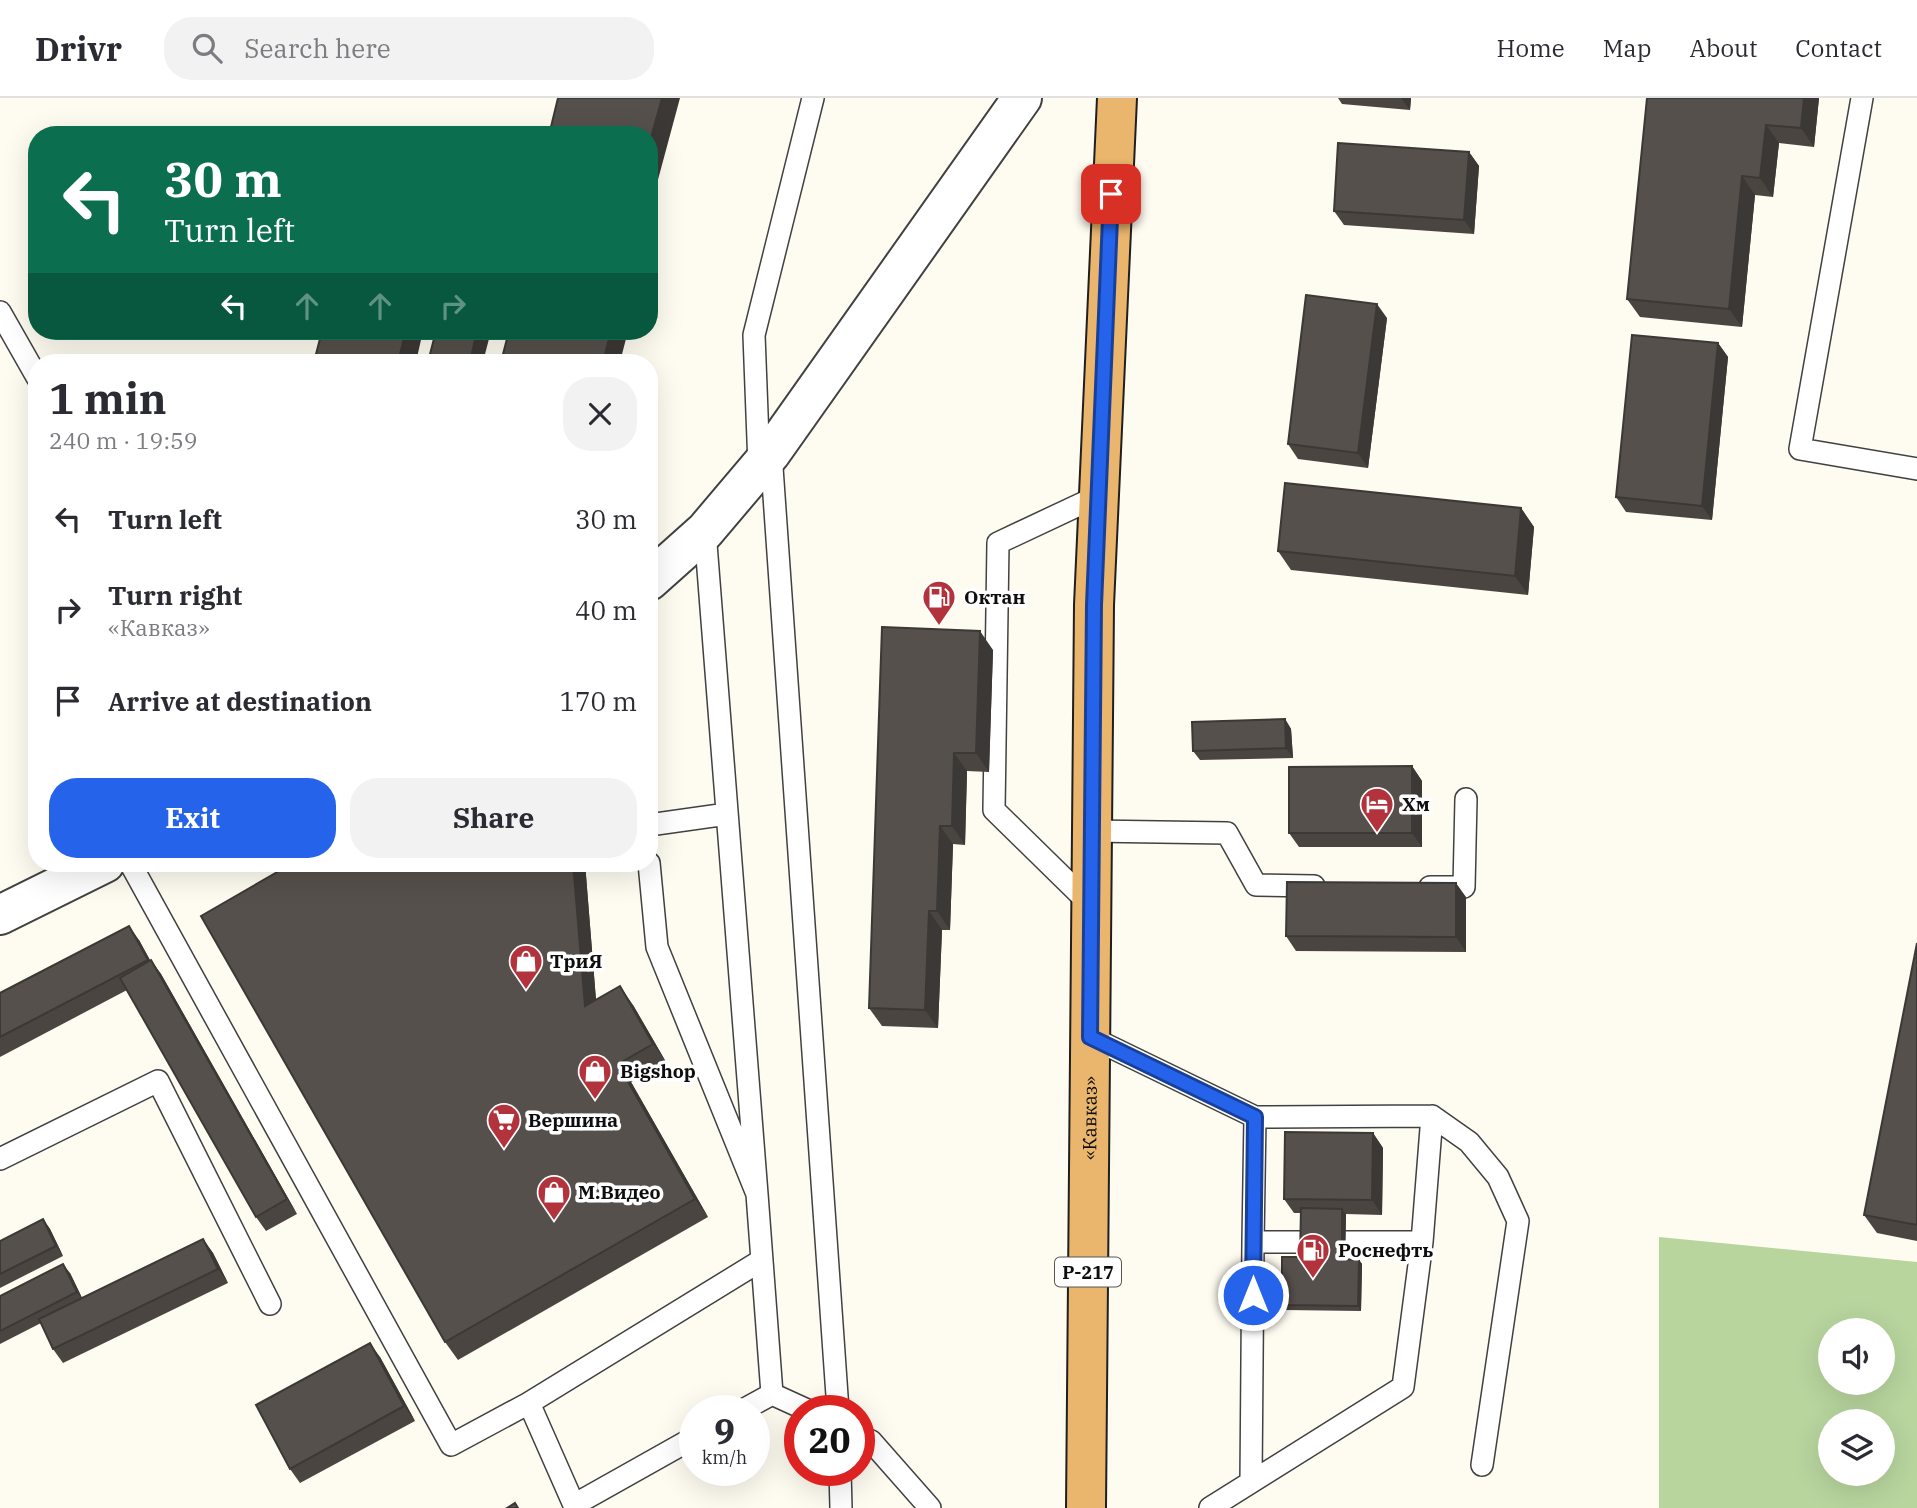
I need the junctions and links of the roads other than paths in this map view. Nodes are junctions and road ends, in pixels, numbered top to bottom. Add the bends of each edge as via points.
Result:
1 (813, 98) edge
2 (1022, 98) edge
3 (1117, 98) edge
4 (1862, 98) edge
5 (0, 312) edge
6 (28, 361) edge
7 (765, 460) junction
8 (1917, 469) edge
9 (1098, 496) junction
10 (705, 531) junction
11 (658, 573) edge
12 (1466, 799) dead end
13 (727, 814) junction
14 (658, 824) edge
15 (1091, 831) junction
16 (87, 872) edge
17 (135, 872) edge
18 (650, 872) edge
19 (1339, 886) edge
20 (1409, 886) edge
21 (1091, 905) junction
22 (0, 915) edge
23 (1090, 1037) junction
24 (1432, 1116) junction
25 (1255, 1117) junction
26 (0, 1160) edge
27 (757, 1194) junction
28 (1253, 1242) junction
29 (1422, 1242) junction
30 (762, 1259) junction
31 (270, 1304) dead end
32 (772, 1394) joint
33 (837, 1395) edge
34 (784, 1399) edge
35 (529, 1403) junction
36 (875, 1444) edge
37 (679, 1446) edge
38 (1482, 1465) dead end
39 (1251, 1482) junction
40 (840, 1486) edge
41 (841, 1508) edge
42 (930, 1508) edge
43 (1086, 1508) edge
44 (1210, 1508) edge

1 - 7 lane via 754,335
2 - 7 street
3 - 9 highway, «Кавказ» / Р-217
4 - 8 lane via 1800,449
5 - 6 lane
7 - 10 street
7 - 33 lane
9 - 15 highway, «Кавказ» / Р-217
9 - 21 lane via 998,543 994,810
10 - 11 street
10 - 13 lane
12 - 20 lane via 1464,887
13 - 14 lane
13 - 27 lane
15 - 19 lane via 1227,833 1256,885
15 - 21 highway, «Кавказ» / Р-217
16 - 22 street
17 - 35 lane via 451,1445
18 - 27 lane via 657,947
21 - 23 highway, «Кавказ» / Р-217
23 - 25 lane
23 - 43 highway, «Кавказ» / Р-217
24 - 25 lane
24 - 29 lane
24 - 38 lane via 1469,1142 1491,1168 1517,1221
25 - 28 lane
26 - 31 lane via 158,1081
27 - 30 lane
28 - 29 lane
28 - 39 lane
29 - 39 lane via 1403,1387
30 - 32 lane
30 - 35 lane
32 - 34 lane
35 - 37 lane via 574,1505
36 - 42 lane
39 - 44 lane
40 - 41 lane

